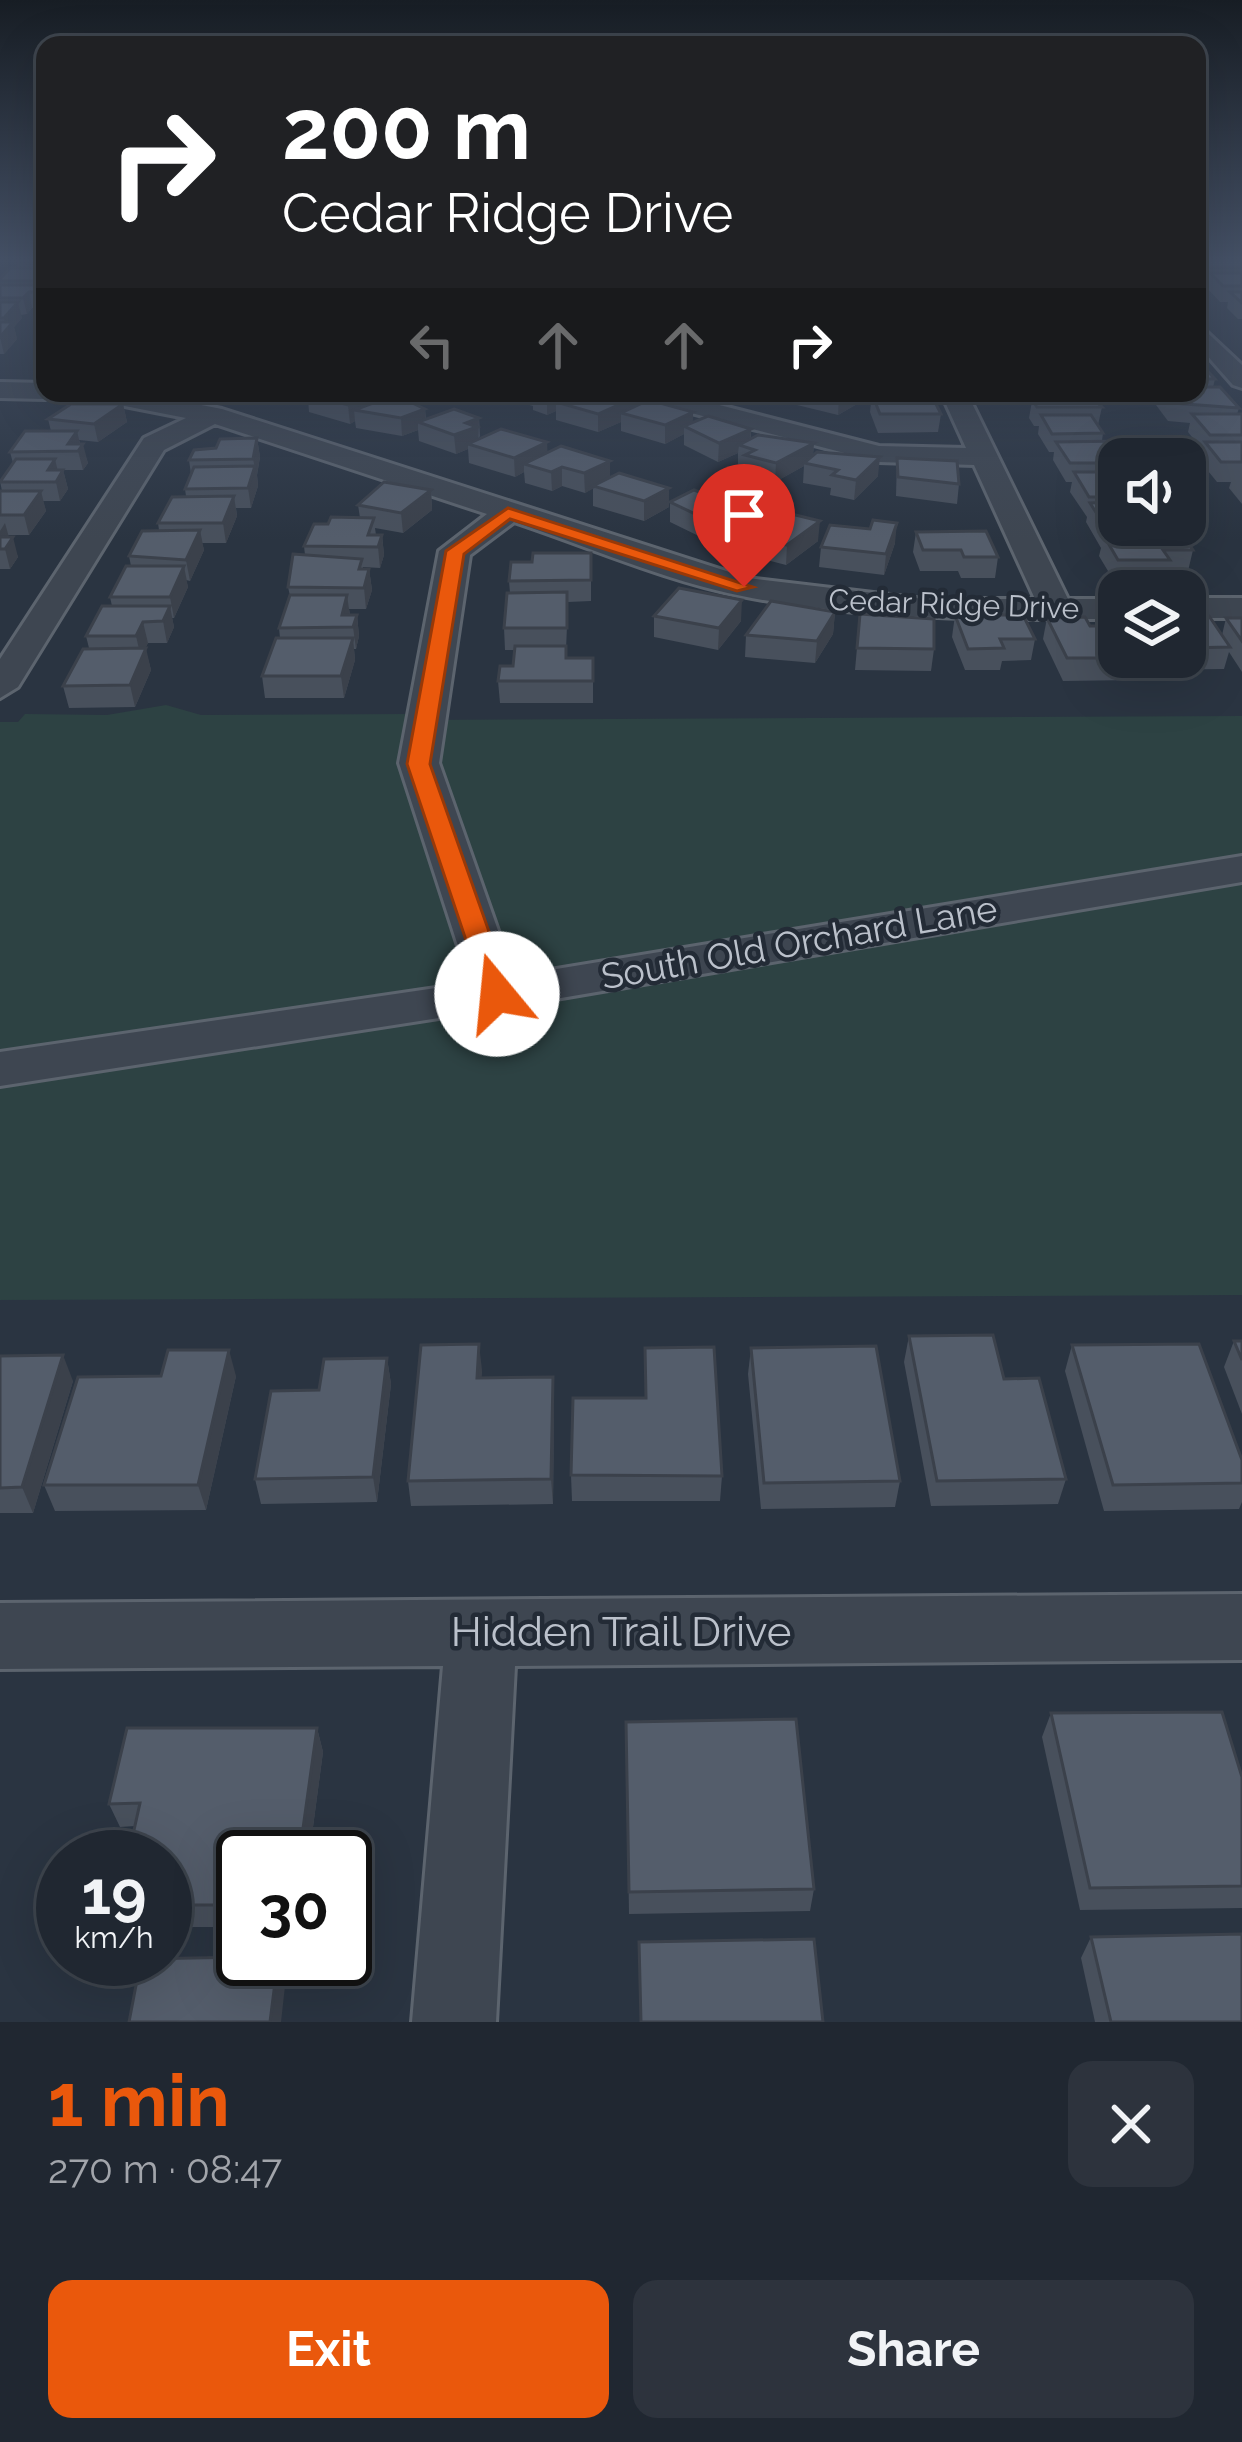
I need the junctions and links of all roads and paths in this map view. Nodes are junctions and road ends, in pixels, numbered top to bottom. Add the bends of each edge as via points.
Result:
1 (1216, 351) edge
2 (1242, 380) edge
3 (0, 390) edge
4 (36, 391) edge
5 (146, 402) edge
6 (678, 402) edge
7 (959, 402) edge
8 (213, 415) junction
9 (987, 458) junction
10 (508, 513) junction
11 (1206, 608) edge
12 (1242, 608) edge
13 (1098, 609) edge
14 (1057, 610) junction
15 (0, 687) edge
16 (1242, 869) edge
17 (497, 994) junction
18 (0, 1069) edge
19 (1242, 1627) edge
20 (481, 1632) junction
21 (0, 1636) edge
22 (454, 2022) edge

1 - 2 street
3 - 4 street
5 - 8 street, Cedar Ridge Drive
6 - 9 street via 879,454
7 - 9 street
8 - 10 street, Cedar Ridge Drive
8 - 15 street via 154,445
9 - 14 street
10 - 14 street, Cedar Ridge Drive via 744,587 902,607
10 - 17 street via 455,551 418,764
11 - 12 street
13 - 14 street, Cedar Ridge Drive
16 - 17 street, South Old Orchard Lane
17 - 18 street, South Old Orchard Lane
19 - 20 street, Hidden Trail Drive
20 - 21 street, Hidden Trail Drive
20 - 22 street

